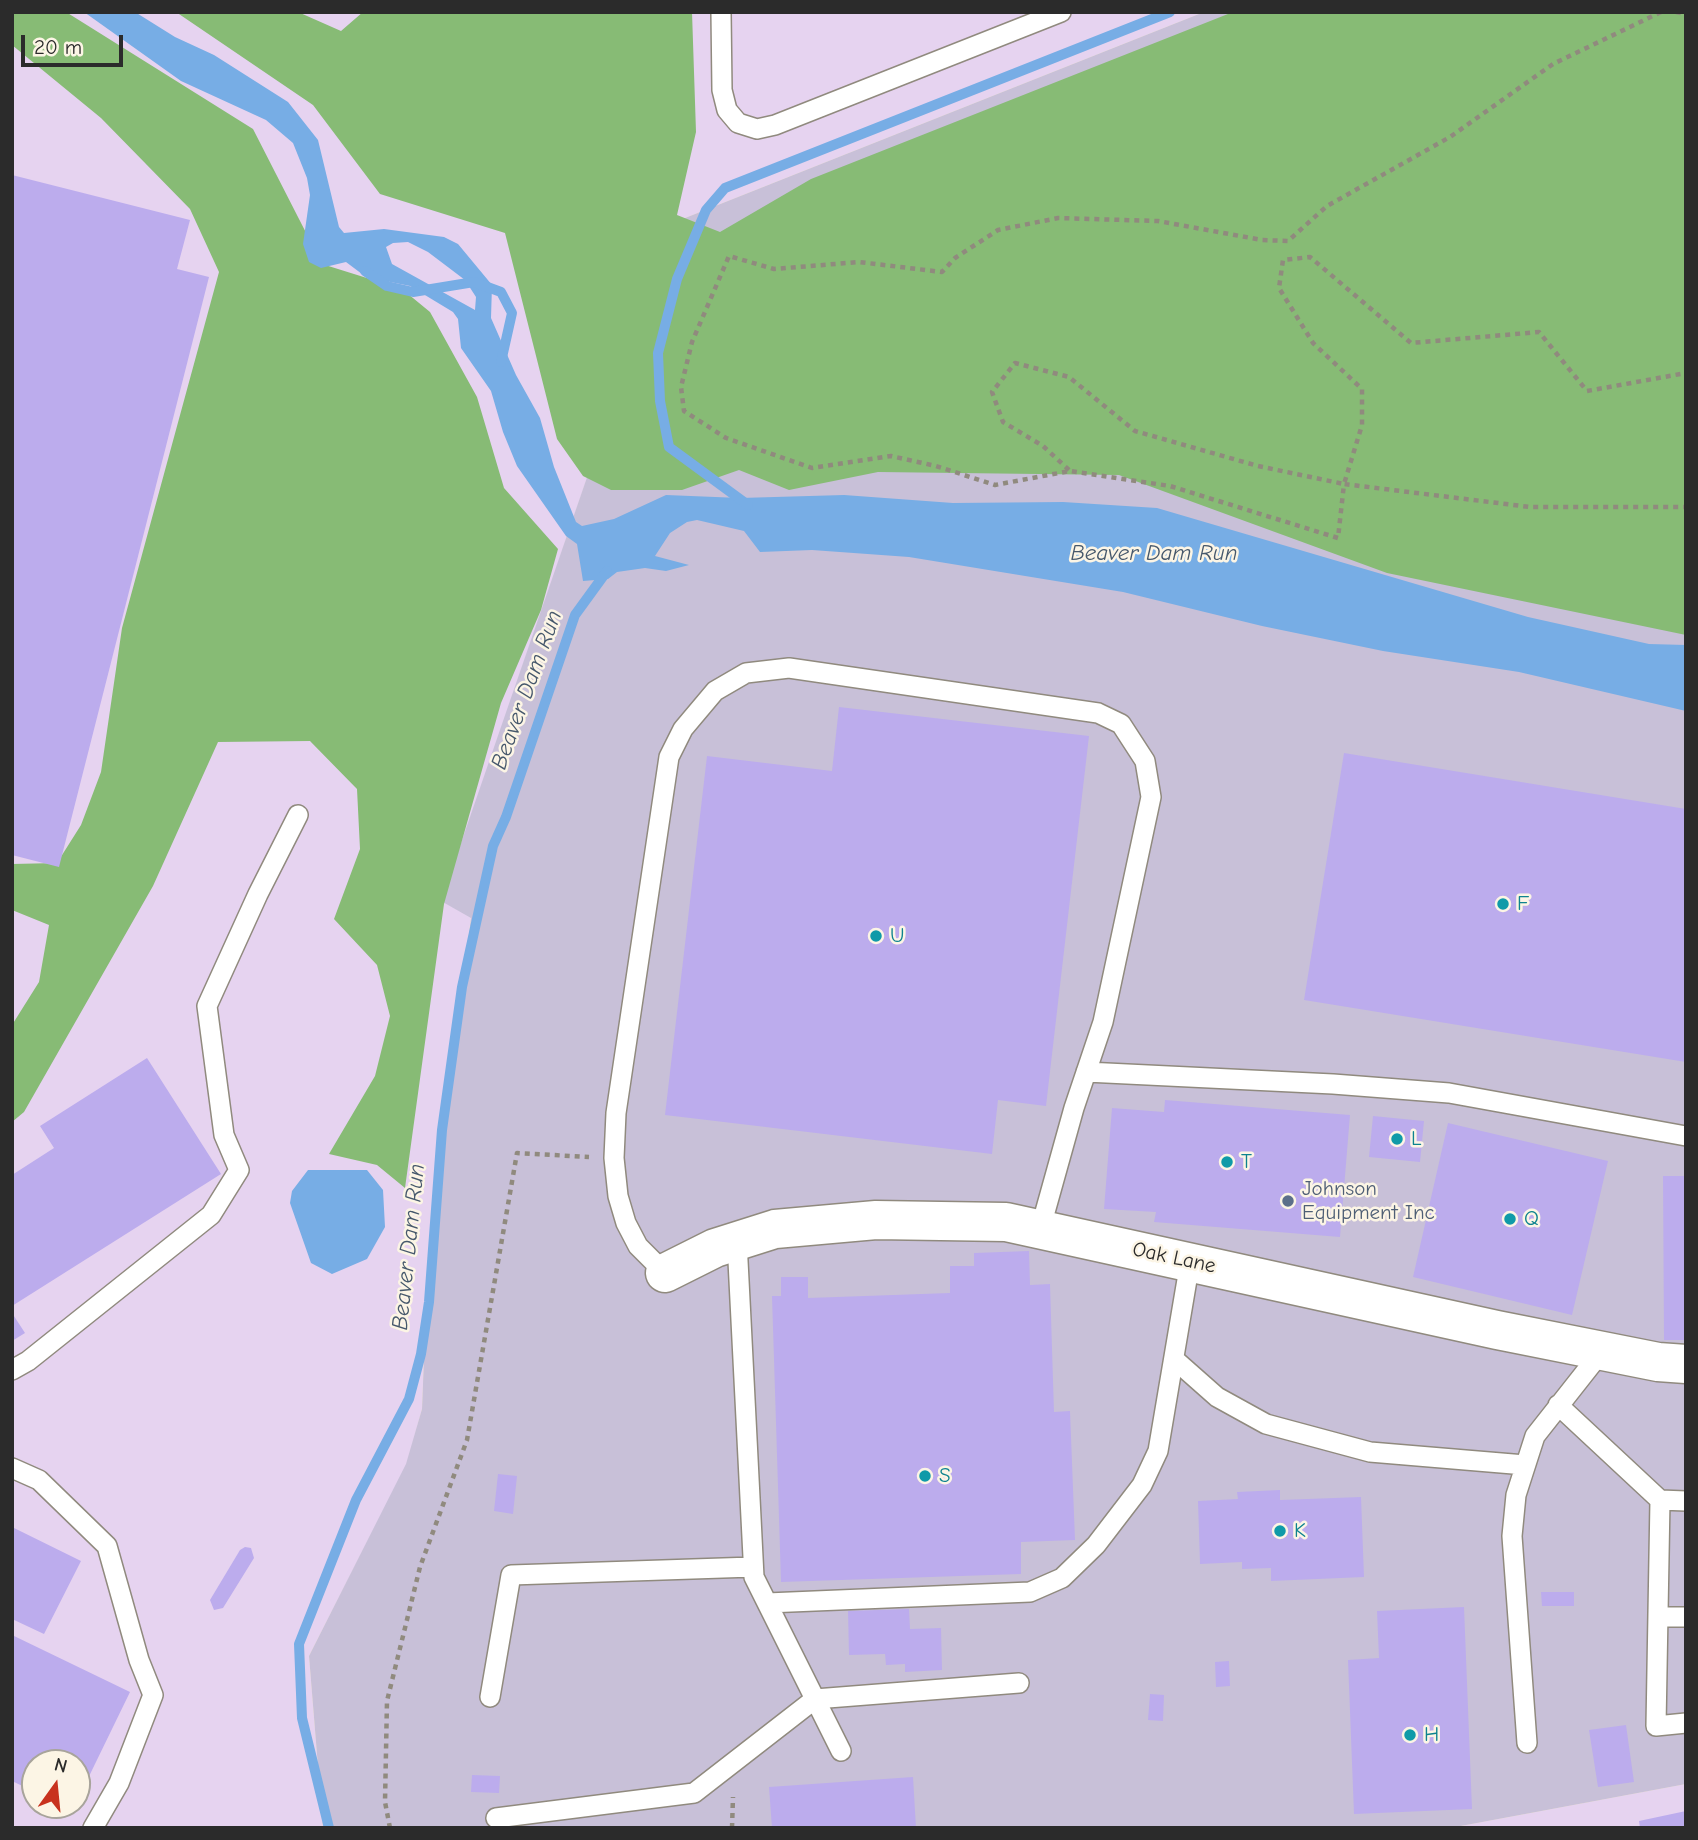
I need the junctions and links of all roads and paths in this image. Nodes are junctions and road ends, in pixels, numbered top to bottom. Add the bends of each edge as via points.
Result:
1 (721, 12) edge
2 (1061, 12) edge
3 (1661, 12) edge
4 (1676, 12) edge
5 (1686, 14) edge
6 (1686, 373) edge
7 (1070, 471) junction
8 (1344, 484) junction
9 (1686, 507) edge
10 (298, 815) dead end
11 (1086, 1072) junction
12 (1686, 1136) edge
13 (614, 1158) junction
14 (1040, 1230) junction
15 (737, 1241) junction
16 (1190, 1262) junction
17 (665, 1273) joint
18 (1602, 1351) junction
19 (1174, 1359) junction
20 (1686, 1364) edge
21 (12, 1370) edge
22 (1558, 1405) junction
23 (1525, 1465) junction
24 (12, 1468) edge
25 (1660, 1500) junction
26 (1686, 1501) edge
27 (753, 1567) junction
28 (767, 1603) junction
29 (1658, 1617) junction
30 (1686, 1617) edge
31 (1020, 1683) dead end
32 (490, 1697) dead end
33 (816, 1699) junction
34 (1686, 1723) edge
35 (1527, 1743) dead end
36 (841, 1751) dead end
37 (496, 1818) dead end
38 (93, 1828) edge
39 (390, 1828) edge

1 - 2 lane via 722,90 727,110 738,123 757,129
3 - 7 path via 1553,64 1450,137 1327,206 1288,241 1158,220 1058,218 998,230 942,272 859,262 774,268 729,256 692,342 681,387 684,411 726,438 812,468 891,456 995,485
4 - 5 path
6 - 8 path via 1587,391 1539,332 1411,343 1310,257 1283,260 1279,288 1314,343 1362,389 1362,425
7 - 8 path via 1170,486 1338,538
7 - 8 path via 1043,446 1003,422 992,392 1016,363 1069,377 1135,430 1258,466
8 - 9 path via 1530,507
10 - 21 lane via 208,1006 224,1135 239,1170 211,1215
11 - 12 lane via 1449,1093
11 - 13 lane via 1103,1022 1151,796 1145,761 1121,724 1098,713 789,668 746,673 715,691 683,729 669,757 615,1114
11 - 14 lane
13 - 17 lane via 626,1223 638,1246
13 - 39 path via 517,1153 467,1440 420,1567 387,1701 385,1802
14 - 15 street, Oak Lane via 1006,1222 876,1220 775,1228
14 - 16 street, Oak Lane
15 - 17 street, Oak Lane
15 - 27 lane
16 - 18 street, Oak Lane
16 - 19 lane
18 - 20 street, Oak Lane
18 - 22 lane
19 - 23 lane via 1217,1397 1266,1424 1370,1452
19 - 28 lane via 1158,1451 1142,1485 1096,1545 1062,1578 1030,1592
22 - 23 lane via 1535,1436
22 - 25 lane
23 - 35 lane via 1512,1536
24 - 38 lane via 39,1480 107,1546 153,1695 120,1783
25 - 26 lane
25 - 29 lane
27 - 28 lane
27 - 32 lane via 511,1575
28 - 33 lane
29 - 30 lane
29 - 34 lane via 1656,1726
31 - 33 lane
33 - 36 lane
33 - 37 lane via 694,1794

